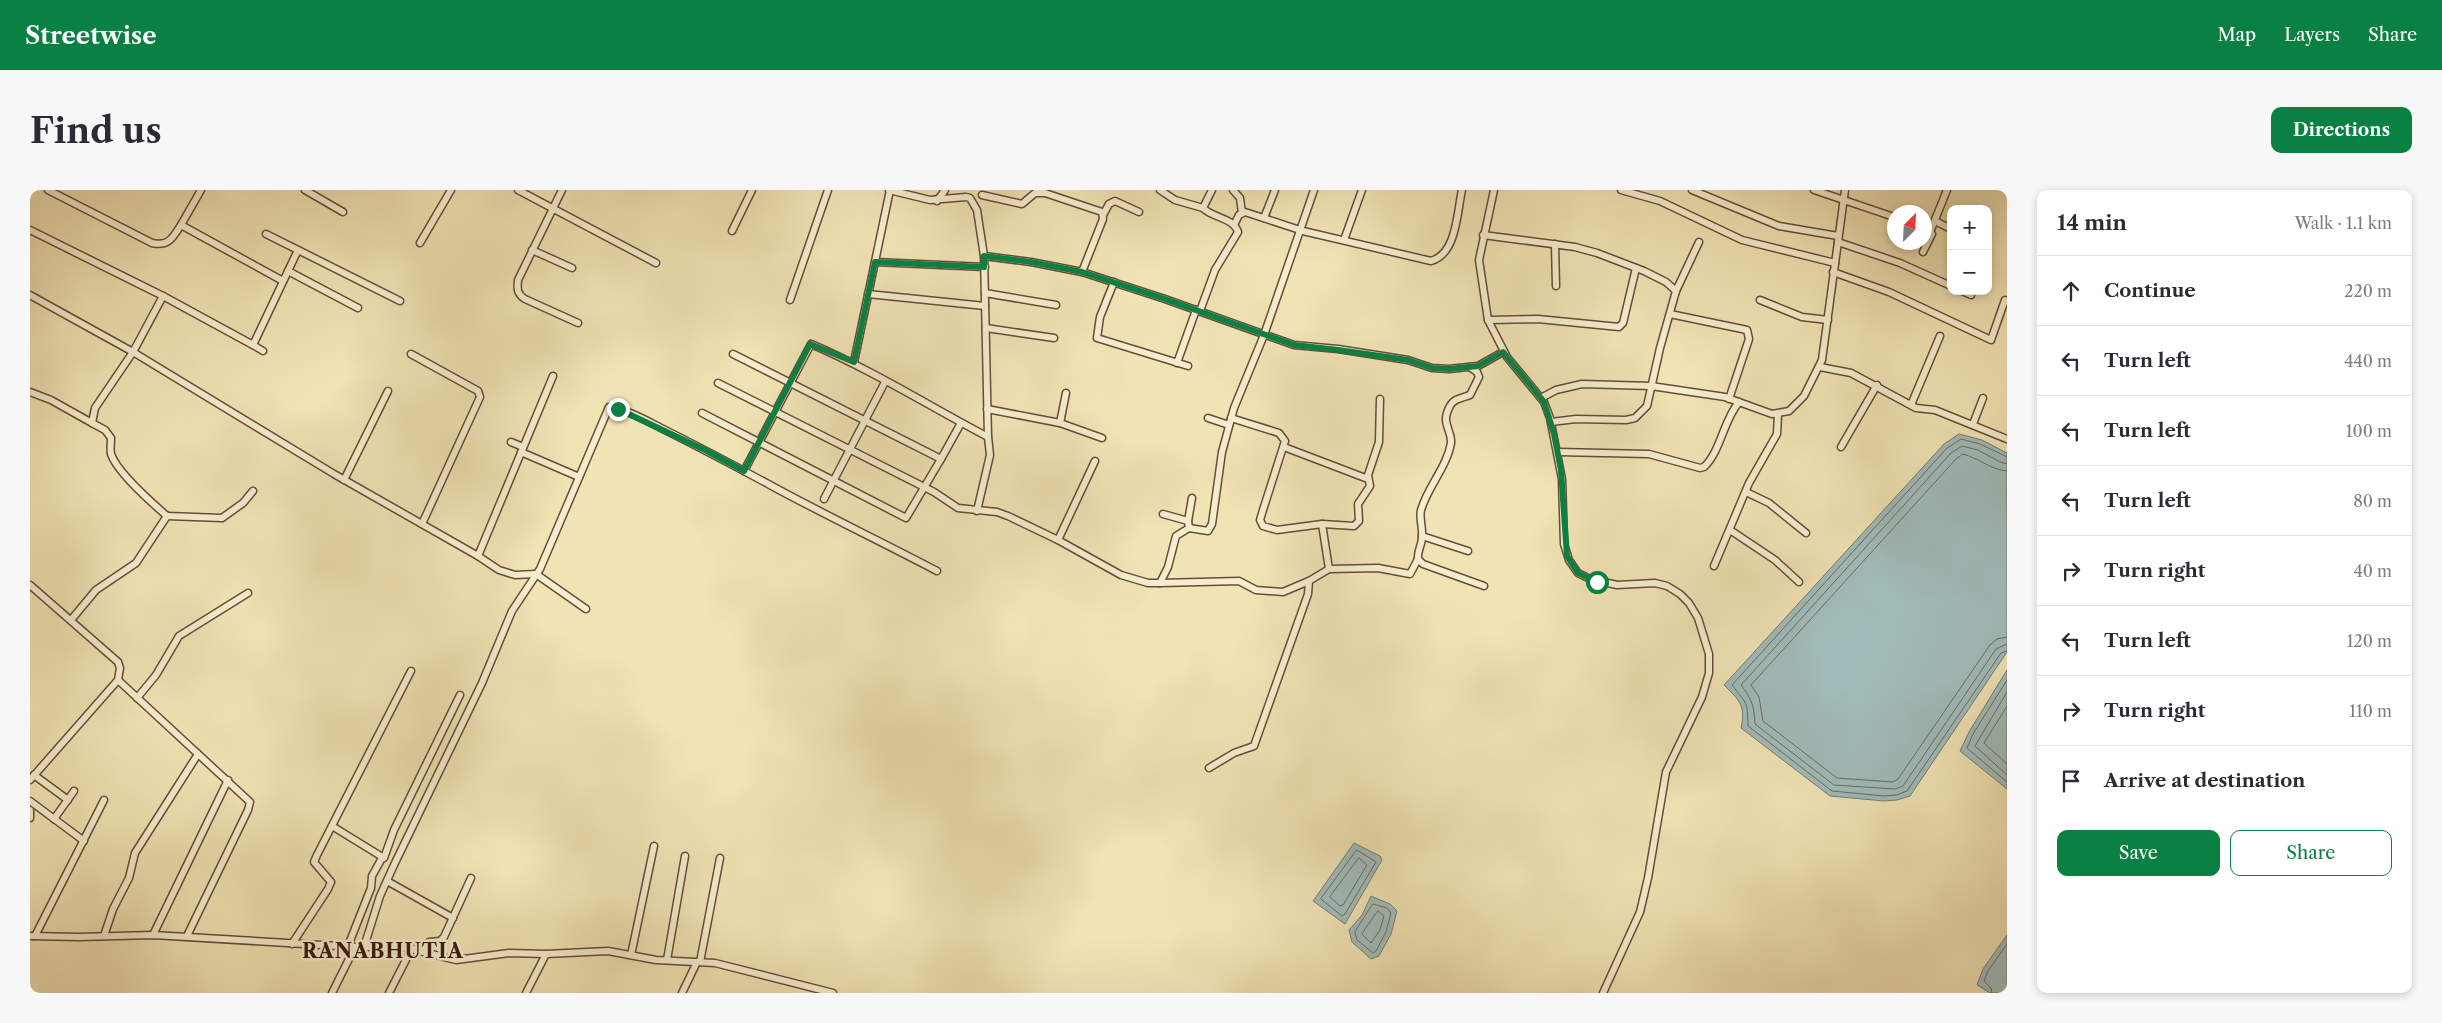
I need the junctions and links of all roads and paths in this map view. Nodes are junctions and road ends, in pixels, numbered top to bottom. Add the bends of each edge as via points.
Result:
1 (48, 190) edge
2 (201, 190) edge
3 (305, 190) edge
4 (451, 190) edge
5 (518, 190) edge
6 (562, 190) edge
7 (752, 190) edge
8 (828, 190) edge
9 (889, 190) edge
10 (944, 190) edge
11 (1212, 190) edge
12 (1233, 190) edge
13 (1275, 190) edge
14 (1314, 190) edge
15 (1362, 190) edge
16 (1462, 190) edge
17 (1494, 190) edge
18 (1621, 190) edge
19 (1692, 190) edge
20 (1814, 190) edge
21 (1845, 190) edge
22 (1947, 190) edge
23 (1164, 191) edge
24 (904, 192) edge
25 (984, 192) edge
26 (1639, 192) edge
27 (1844, 199) junction
28 (937, 201) junction
29 (974, 204) junction
30 (1203, 208) junction
31 (552, 209) junction
32 (342, 212) dead end
33 (1139, 212) dead end
34 (1242, 212) junction
35 (1887, 214) edge
36 (1103, 215) junction
37 (1264, 218) junction
38 (1935, 221) junction
39 (181, 225) junction
40 (1234, 225) junction
41 (1932, 225) edge
42 (1947, 227) edge
43 (30, 230) edge
44 (1300, 230) junction
45 (732, 231) dead end
46 (266, 234) dead end
47 (1483, 235) junction
48 (1838, 239) junction
49 (1344, 240) junction
50 (1699, 242) dead end
51 (420, 243) dead end
52 (1555, 244) junction
53 (298, 250) junction
54 (532, 250) junction
55 (984, 256) junction
56 (875, 262) junction
57 (656, 263) dead end
58 (1835, 264) junction
59 (984, 267) junction
60 (572, 268) dead end
61 (1636, 268) junction
62 (288, 271) junction
63 (1082, 272) junction
64 (1833, 272) junction
65 (283, 281) junction
66 (1114, 282) junction
67 (1947, 284) edge
68 (1556, 286) dead end
69 (1676, 291) junction
70 (985, 293) junction
71 (868, 294) junction
72 (30, 295) edge
73 (163, 296) junction
74 (790, 300) dead end
75 (1760, 300) dead end
76 (2005, 300) dead end
77 (400, 301) dead end
78 (1056, 305) dead end
79 (985, 306) junction
80 (358, 308) dead end
81 (1198, 311) junction
82 (1670, 314) junction
83 (1488, 320) junction
84 (1828, 320) junction
85 (578, 323) dead end
86 (986, 328) junction
87 (1264, 335) junction
88 (1940, 336) dead end
89 (1054, 338) dead end
90 (253, 345) junction
91 (264, 351) dead end
92 (133, 352) junction
93 (1503, 352) junction
94 (411, 354) dead end
95 (733, 354) dead end
96 (854, 362) junction
97 (1177, 363) junction
98 (1188, 366) dead end
99 (1470, 367) junction
100 (1820, 367) junction
101 (553, 376) dead end
102 (790, 382) junction
103 (885, 382) junction
104 (718, 383) dead end
105 (1877, 385) junction
106 (1651, 386) junction
107 (388, 391) dead end
108 (30, 392) edge
109 (1066, 393) dead end
110 (1541, 398) junction
111 (1983, 398) dead end
112 (1380, 399) dead end
113 (1729, 399) junction
114 (1739, 402) junction
115 (1911, 405) junction
116 (987, 409) junction
117 (775, 412) junction
118 (702, 413) dead end
119 (1778, 414) junction
120 (1208, 418) dead end
121 (865, 420) junction
122 (1230, 422) junction
123 (1551, 422) junction
124 (92, 423) junction
125 (961, 423) junction
126 (1060, 423) junction
127 (1973, 424) junction
128 (988, 437) junction
129 (1102, 438) dead end
130 (2007, 439) edge
131 (511, 442) dead end
132 (759, 442) junction
133 (1284, 447) junction
134 (1841, 447) dead end
135 (850, 449) junction
136 (522, 450) junction
137 (1558, 452) junction
138 (941, 459) junction
139 (1095, 461) dead end
140 (744, 471) junction
141 (578, 477) junction
142 (1368, 479) junction
143 (344, 480) junction
144 (833, 481) junction
145 (924, 487) junction
146 (253, 491) dead end
147 (1746, 492) junction
148 (1192, 498) dead end
149 (824, 499) dead end
150 (977, 511) junction
151 (1163, 514) dead end
152 (167, 516) junction
153 (422, 524) junction
154 (1189, 524) junction
155 (1322, 524) junction
156 (1730, 530) junction
157 (1806, 534) dead end
158 (1422, 536) junction
159 (1058, 540) junction
160 (1468, 551) dead end
161 (478, 556) junction
162 (1418, 559) junction
163 (1714, 566) dead end
164 (1329, 569) junction
165 (937, 571) dead end
166 (536, 574) junction
167 (1310, 582) junction
168 (1799, 582) dead end
169 (1160, 583) junction
170 (30, 585) edge
171 (1484, 586) dead end
172 (248, 593) dead end
173 (586, 609) dead end
174 (71, 620) junction
175 (411, 671) dead end
176 (118, 680) junction
177 (460, 695) dead end
178 (137, 698) junction
179 (198, 754) junction
180 (1209, 768) dead end
181 (32, 778) edge
182 (228, 780) junction
183 (74, 791) dead end
184 (68, 800) junction
185 (104, 800) dead end
186 (30, 801) edge
187 (30, 810) edge
188 (30, 818) edge
189 (54, 819) junction
190 (332, 826) junction
191 (84, 840) junction
192 (654, 846) dead end
193 (686, 856) dead end
194 (382, 858) junction
195 (720, 858) dead end
196 (471, 878) dead end
197 (387, 881) junction
198 (453, 918) junction
199 (153, 934) junction
200 (32, 936) edge
201 (104, 936) junction
202 (187, 936) junction
203 (292, 944) junction
204 (352, 947) junction
205 (364, 947) junction
206 (412, 948) junction
207 (424, 952) junction
208 (546, 954) junction
209 (631, 956) junction
210 (667, 960) junction
211 (697, 965) junction
212 (332, 993) edge
213 (389, 993) edge
214 (526, 993) edge
215 (682, 993) edge
216 (833, 993) edge
217 (1603, 993) edge

1 - 39 street via 152,243 169,243
2 - 39 street
3 - 32 street
4 - 51 street
5 - 31 street
6 - 31 street
7 - 45 street
8 - 74 street
9 - 24 street
9 - 56 street
10 - 28 street
11 - 30 street
12 - 34 street via 1240,198
13 - 37 street
14 - 44 street
15 - 49 street
16 - 49 street via 1451,240 1437,259 1425,261
17 - 47 street
18 - 26 street
19 - 48 street via 1779,226
20 - 27 street
21 - 27 street
22 - 38 street
23 - 30 street via 1183,203
24 - 28 street via 922,200
25 - 29 street
25 - 36 street via 1022,204 1035,193 1045,193 1098,210
26 - 58 street via 1742,240
27 - 35 street
27 - 48 street
28 - 29 street via 966,197
29 - 55 street
30 - 40 street
31 - 54 street
31 - 57 street
33 - 36 street via 1115,201 1108,204
34 - 37 street
34 - 40 street
36 - 63 street
37 - 44 street
38 - 41 street
38 - 42 street
39 - 65 street
40 - 81 street via 1237,236 1215,270
43 - 73 street
44 - 49 street
44 - 87 street
46 - 53 street
47 - 52 street
47 - 83 street via 1478,265
48 - 58 street
48 - 67 street
50 - 69 street
52 - 61 street via 1597,253
52 - 68 street
53 - 62 street
53 - 77 street
54 - 60 street
54 - 85 street via 518,280 519,295
55 - 59 street
55 - 63 street
56 - 59 street
56 - 71 street
58 - 64 street
59 - 70 street
61 - 69 street via 1666,282
61 - 83 street via 1619,328 1538,319
62 - 65 street
62 - 80 street
63 - 66 street
64 - 76 street via 1889,292 1991,340
64 - 84 street
65 - 90 street
66 - 81 street
66 - 97 street via 1100,317 1096,338
69 - 82 street
70 - 78 street
70 - 79 street
71 - 79 street
71 - 96 street
72 - 92 street
73 - 90 street
73 - 92 street
75 - 84 street via 1797,315
79 - 86 street
81 - 87 street
81 - 97 street
82 - 106 street
82 - 113 street via 1747,330 1749,339
83 - 93 street
84 - 100 street
86 - 89 street
86 - 116 street
87 - 99 street via 1294,345 1408,360 1432,368
87 - 122 street
88 - 115 street
90 - 91 street
92 - 124 street via 95,408
92 - 143 street
93 - 99 street
93 - 110 street
94 - 153 street via 478,391 480,397
95 - 102 street
96 - 102 street via 810,344
96 - 103 street
97 - 98 street
99 - 158 street via 1479,377 1470,395 1456,400 1449,409 1446,425 1451,442 1422,508
100 - 105 street via 1845,371
100 - 119 street via 1796,406
101 - 136 street
102 - 117 street
102 - 121 street
103 - 121 street
103 - 125 street
104 - 117 street
105 - 115 street
105 - 134 street
106 - 110 street via 1582,384
106 - 113 street
106 - 123 street via 1647,406 1635,418
107 - 143 street
108 - 124 street
109 - 126 street
110 - 123 street
111 - 127 street
112 - 142 street via 1379,442
113 - 114 street
114 - 119 street
114 - 137 street via 1704,467 1649,454
115 - 127 street
116 - 126 street
116 - 128 street
117 - 132 street
117 - 135 street
118 - 132 street
119 - 147 street via 1777,434
120 - 122 street
121 - 135 street
121 - 138 street
122 - 133 street via 1279,433 1286,441
122 - 154 street via 1220,463 1212,524 1208,531
123 - 137 street
124 - 152 street via 105,430 111,438 111,454 143,496
125 - 128 street
125 - 138 street
126 - 129 street
127 - 130 street
128 - 150 street via 990,455
131 - 136 street
132 - 140 street
132 - 144 street
133 - 142 street
133 - 155 street via 1261,524 1277,530
135 - 144 street
135 - 145 street
136 - 141 street
136 - 161 street
137 - 217 street via 1563,489 1564,544 1572,566 1581,575 1597,582 1617,585 1655,583 1680,594 1698,618 1709,654 1709,673 1702,697 1666,772 1640,912
138 - 145 street
139 - 159 street
140 - 141 street via 642,418 609,407
140 - 165 street
141 - 166 street
142 - 155 street via 1368,490 1358,504 1358,524
143 - 153 street
144 - 145 street via 906,518
144 - 149 street
145 - 150 street via 958,508
146 - 152 street via 222,518
147 - 156 street
147 - 157 street via 1769,503
148 - 154 street
150 - 159 street via 997,512
151 - 154 street
152 - 174 street via 136,563 96,590
153 - 161 street
154 - 169 street via 1176,536
155 - 164 street
156 - 163 street
156 - 168 street via 1775,560
158 - 160 street
158 - 162 street
159 - 169 street via 1111,571 1148,583
161 - 166 street via 499,570 515,575
162 - 164 street via 1410,574 1378,568
162 - 171 street via 1423,564
164 - 167 street
166 - 173 street
166 - 197 street via 512,611 482,683
167 - 169 street via 1283,592 1256,590 1239,581
167 - 180 street via 1254,746
170 - 174 street
172 - 178 street via 179,636 156,675
174 - 176 street via 118,662
175 - 190 street
176 - 178 street
176 - 181 street
177 - 194 street
178 - 179 street
179 - 182 street
179 - 201 street via 135,853 129,878
181 - 184 street
182 - 199 street
182 - 202 street via 248,798 250,805
183 - 184 street
184 - 189 street
185 - 191 street
186 - 189 street
187 - 188 street
189 - 191 street
190 - 194 street
190 - 203 street via 314,862 331,882
191 - 200 street
192 - 209 street
193 - 210 street
194 - 204 street via 372,876
195 - 211 street
196 - 198 street
197 - 198 street
197 - 205 street
198 - 207 street via 442,940 429,942
199 - 201 street
199 - 202 street
200 - 201 street
202 - 203 street
203 - 204 street
204 - 205 street
204 - 212 street
205 - 206 street
206 - 207 street
206 - 213 street
207 - 208 street via 456,960 509,952
208 - 209 street via 608,951
208 - 214 street
209 - 210 street
210 - 211 street
211 - 215 street
211 - 216 street via 715,963

